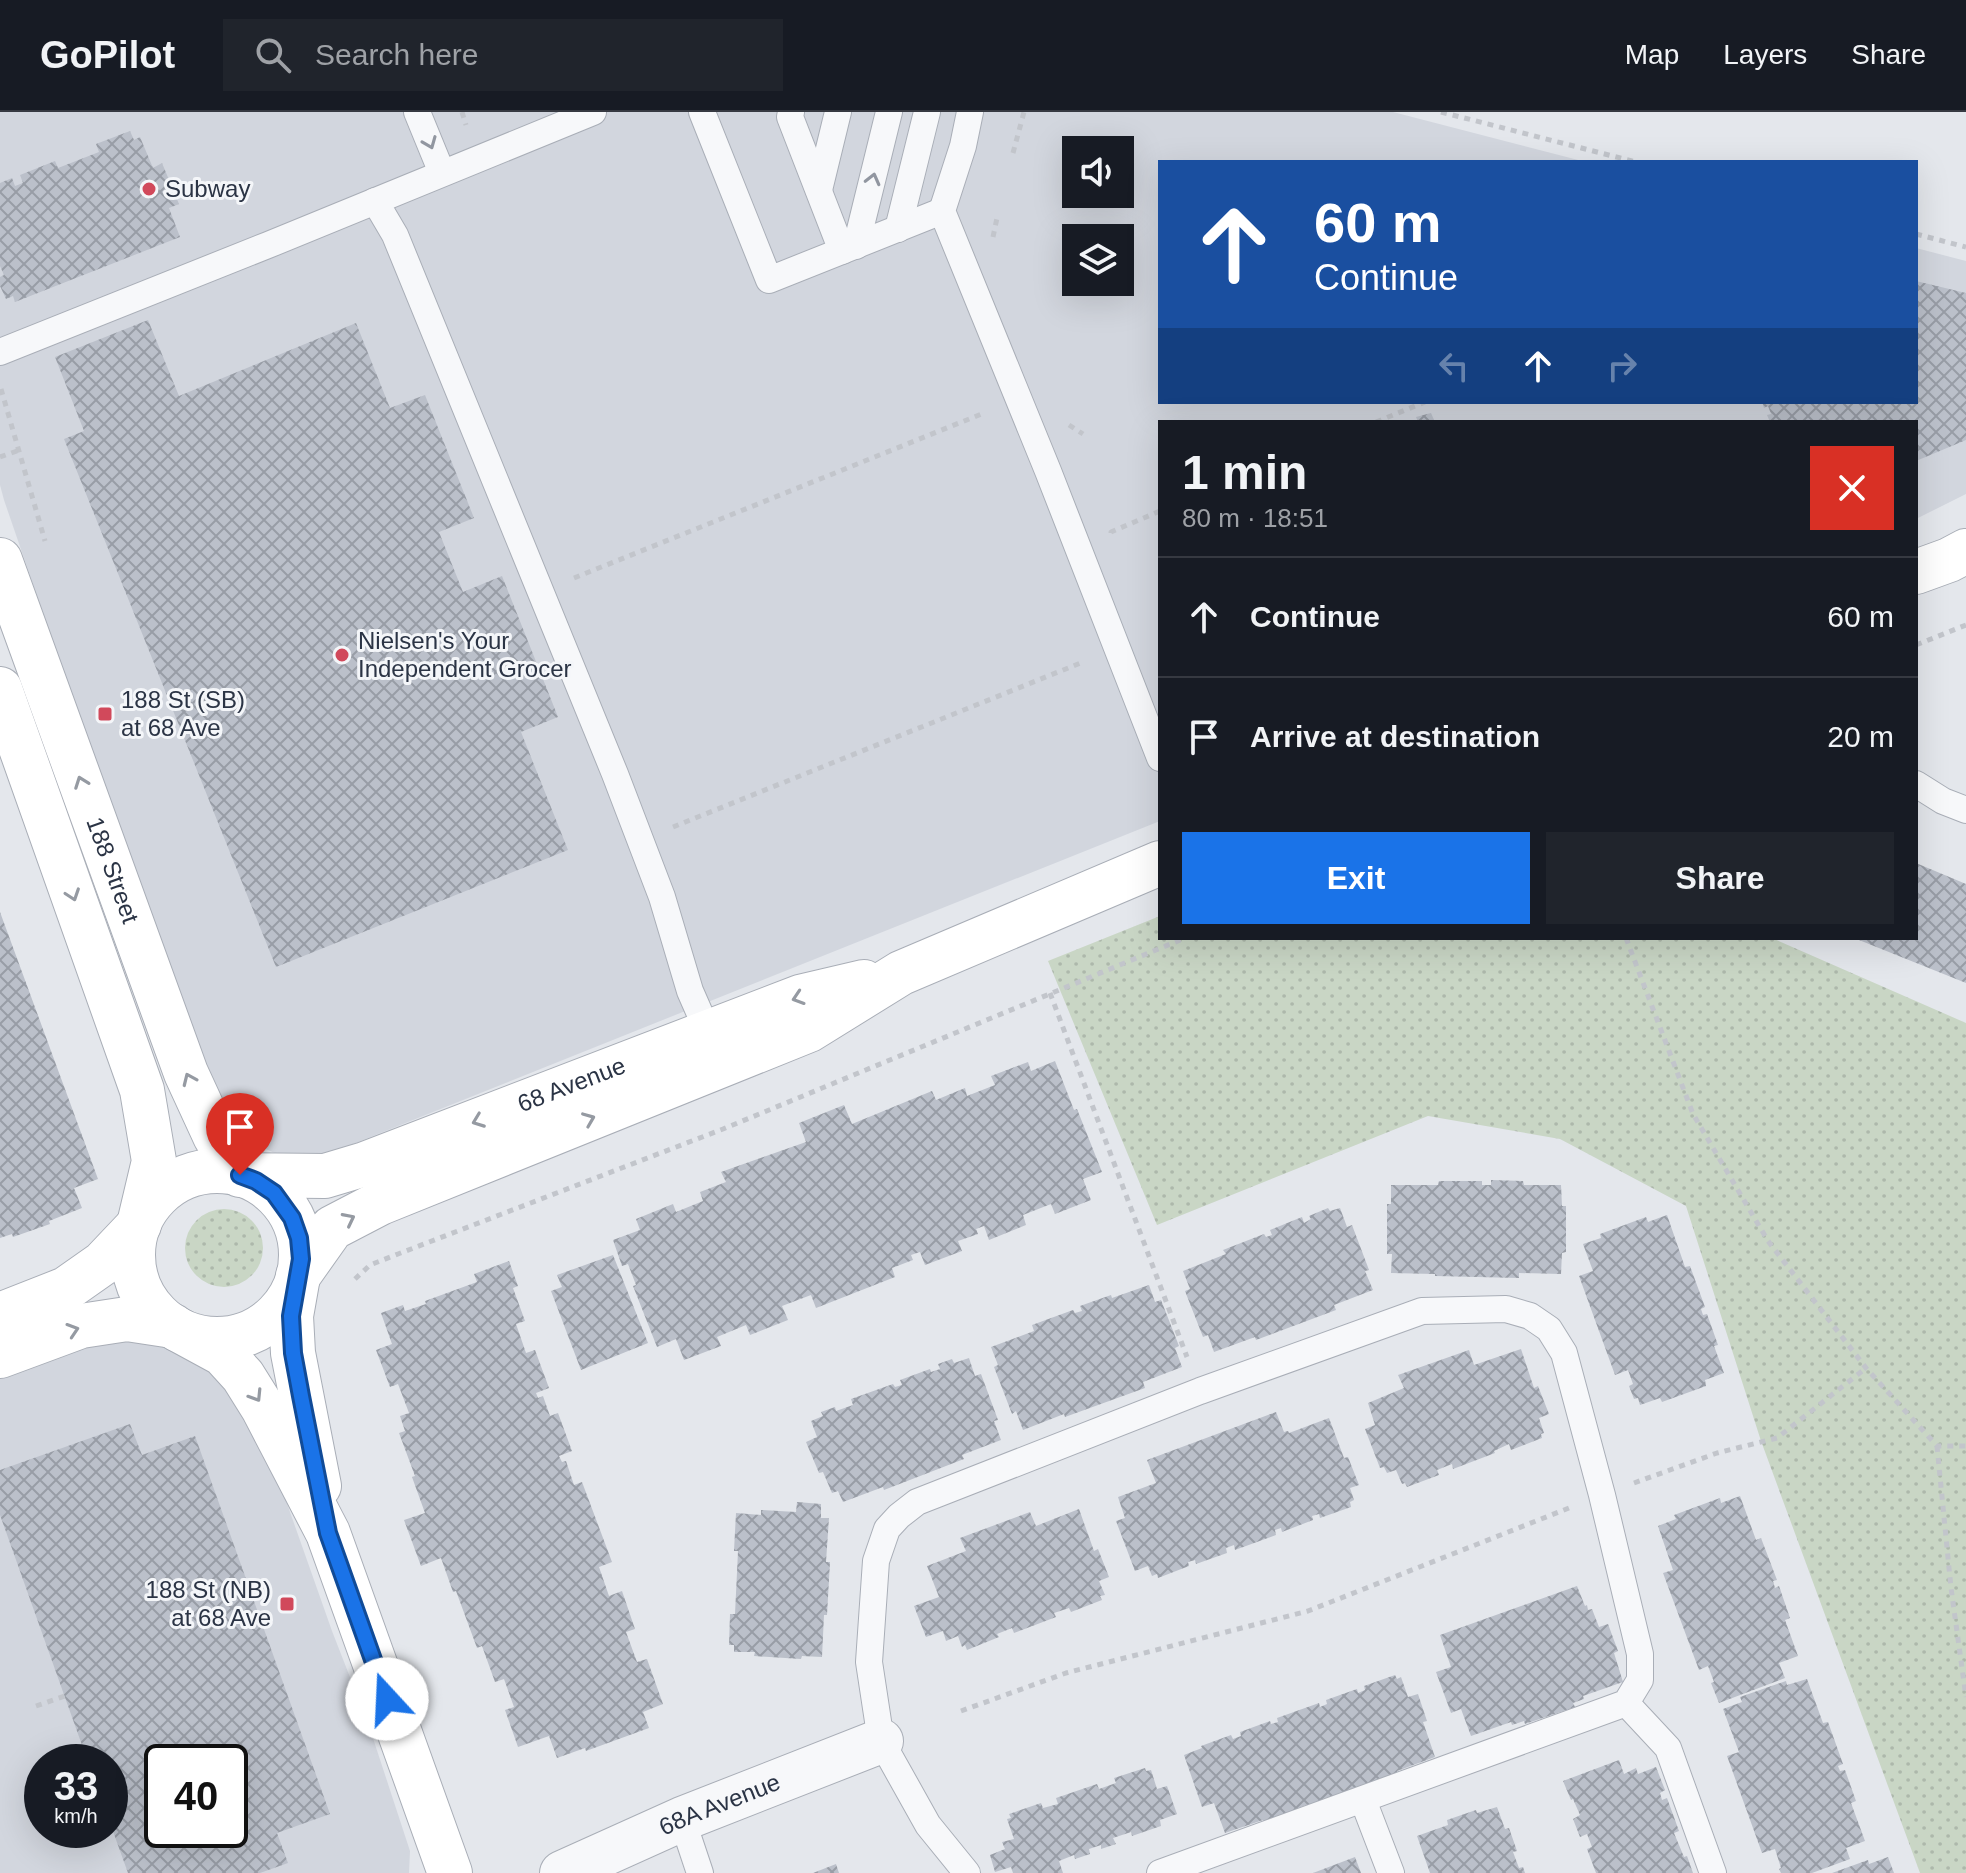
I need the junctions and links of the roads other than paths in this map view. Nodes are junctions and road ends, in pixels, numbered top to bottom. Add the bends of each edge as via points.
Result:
1 (417, 112) edge
2 (593, 112) edge
3 (702, 112) edge
4 (791, 112) edge
5 (838, 112) edge
6 (889, 112) edge
7 (927, 112) edge
8 (970, 112) edge
9 (442, 173) junction
10 (819, 190) junction
11 (375, 201) junction
12 (942, 211) junction
13 (898, 229) junction
14 (849, 248) junction
15 (0, 352) edge
16 (1966, 551) edge
17 (0, 560) edge
18 (1918, 571) edge
19 (0, 689) edge
20 (1158, 753) edge
21 (1918, 785) edge
22 (1966, 810) edge
23 (1158, 864) edge
24 (901, 973) junction
25 (708, 1032) junction
26 (238, 1174) junction
27 (140, 1222) junction
28 (298, 1278) junction
29 (0, 1315) edge
30 (175, 1328) junction
31 (0, 1356) edge
32 (328, 1533) junction
33 (1626, 1703) junction
34 (881, 1741) junction
35 (1363, 1800) junction
36 (682, 1819) junction
37 (450, 1873) edge
38 (562, 1873) edge
39 (700, 1873) edge
40 (967, 1873) edge
41 (1160, 1873) edge
42 (1391, 1873) edge
43 (1713, 1873) edge

1 -> 9 lane
2 - 9 lane
3 - 14 lane via 769,280
4 - 10 lane
5 - 10 lane
14 -> 6 lane
7 - 13 lane
8 - 12 lane
9 - 11 lane
10 - 14 lane
11 - 15 lane
11 - 25 lane via 395,235 615,774
12 - 13 lane
12 - 20 lane
13 - 14 lane
16 - 18 street
26 -> 17 street, 188 Street via 186,1073
19 -> 27 street, 188 Street via 142,1090 154,1161
21 - 22 lane
23 - 24 street, 68 Avenue
24 -> 25 street, 68 Avenue via 800,997
28 -> 24 street, 68 Avenue via 332,1228 380,1203 809,1030
25 -> 26 street, 68 Avenue via 365,1164 325,1176
26 - 27 street via 205,1171 175,1182 159,1194
26 - 28 street via 274,1193 292,1218 299,1238
27 - 29 street via 103,1263 66,1289
27 - 30 street via 133,1250 137,1282 153,1309
28 - 30 street via 282,1307 249,1333 207,1338
28 - 32 street via 291,1316 293,1353
31 -> 30 street via 81,1326 127,1319
30 -> 32 street via 223,1354 243,1376
32 - 37 street
33 - 34 lane via 1640,1680 1640,1654 1564,1353 1549,1329 1530,1316 1506,1309 1422,1311 1200,1391 917,1502 899,1516 887,1529 876,1561 869,1662
33 - 35 lane
33 - 43 lane via 1668,1748
34 - 36 street, 68A Avenue
34 - 40 lane via 928,1825
35 - 41 lane
35 - 42 lane
36 - 38 street, 68A Avenue
36 - 39 lane

